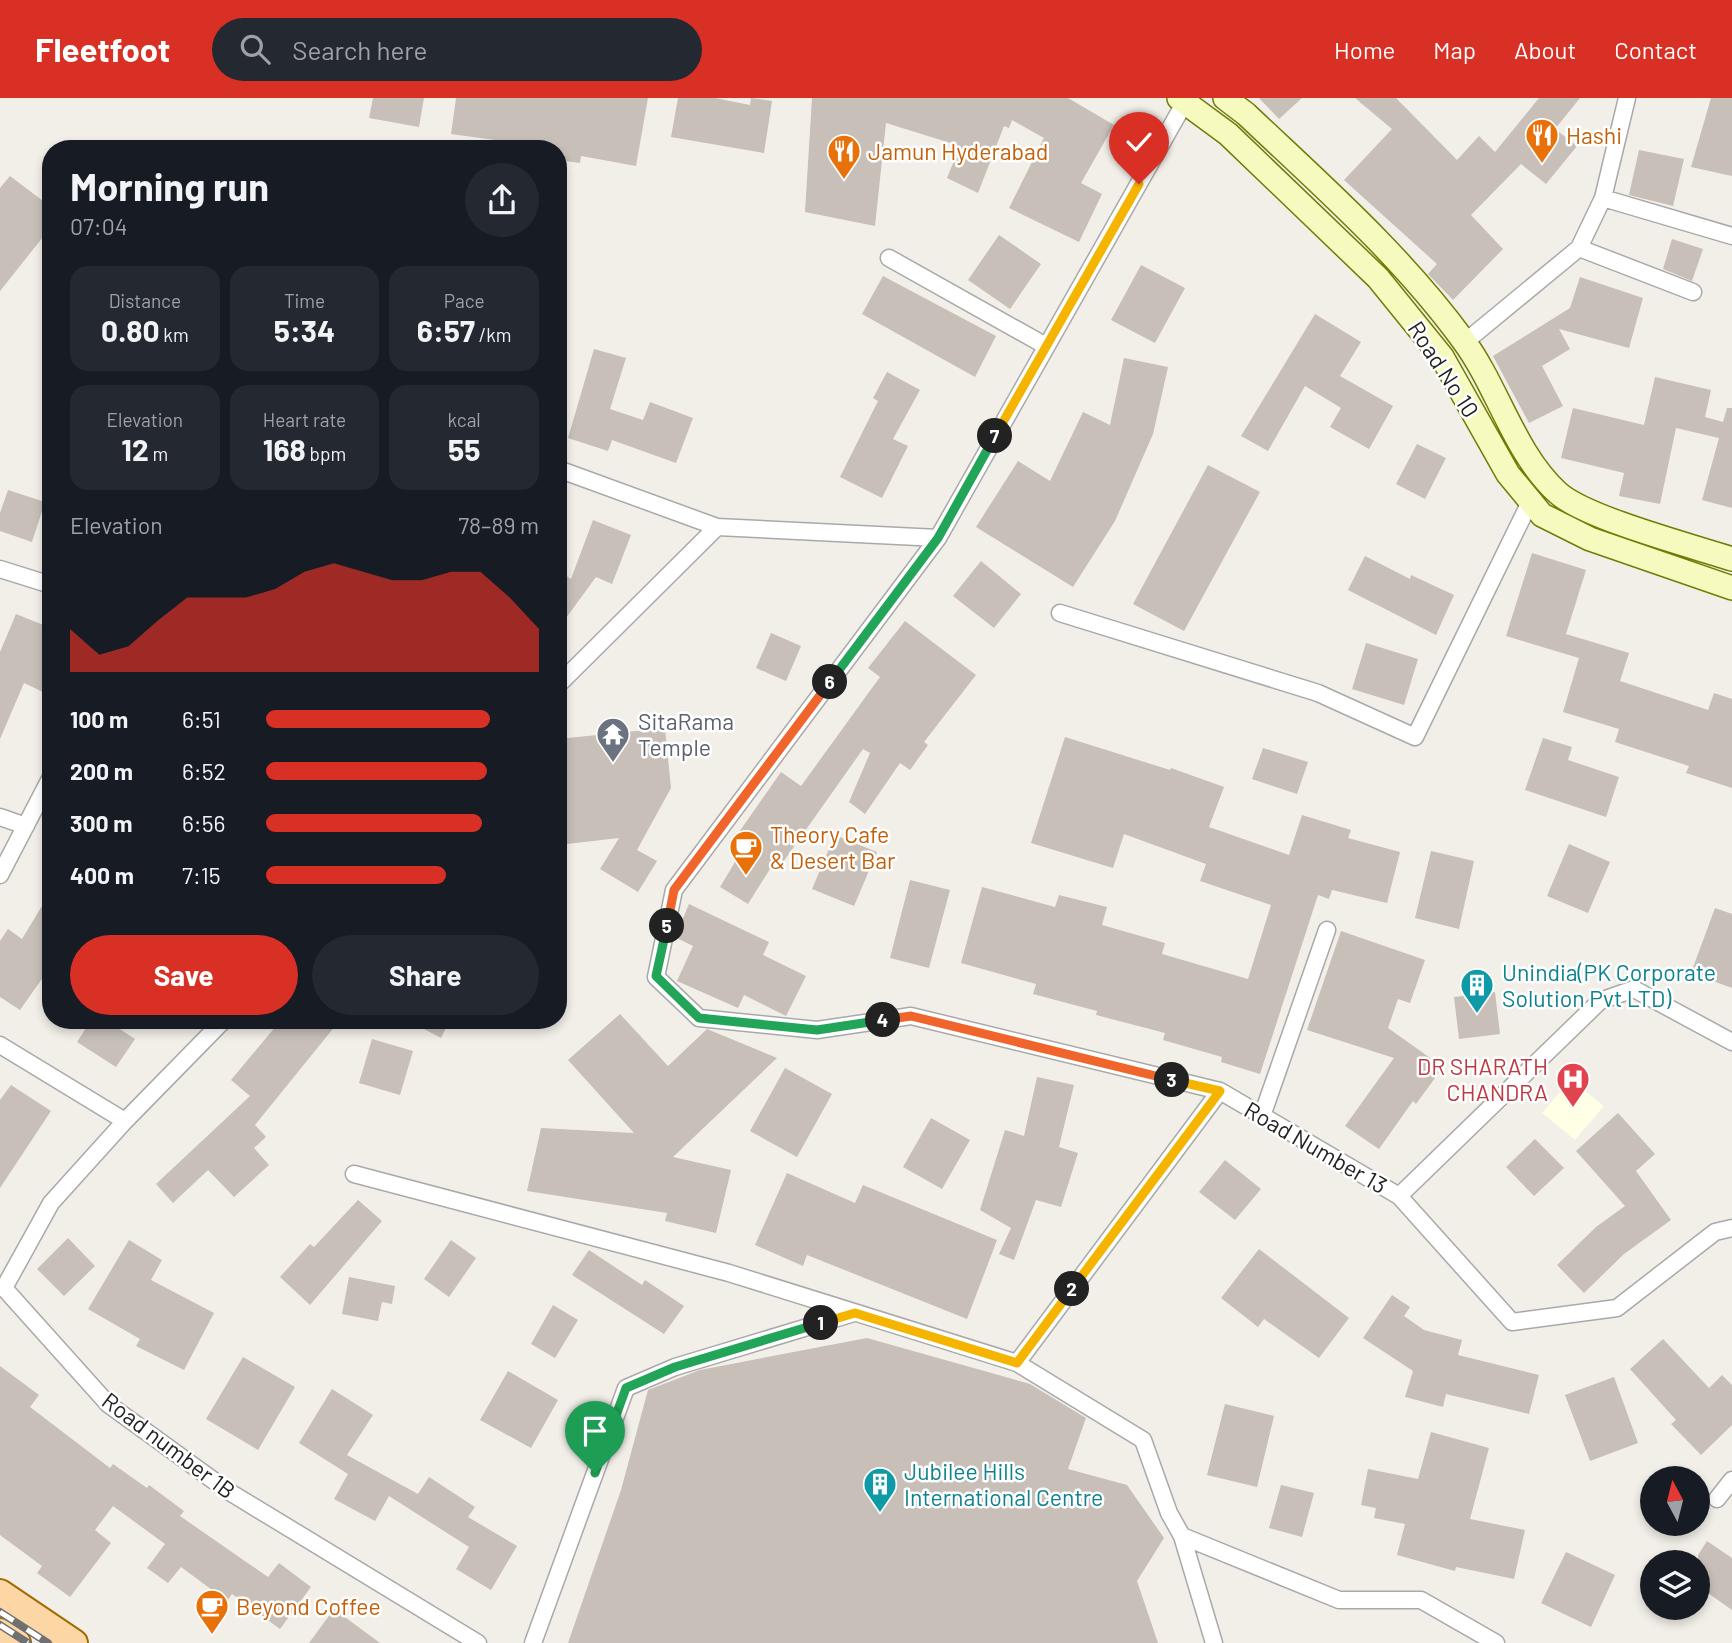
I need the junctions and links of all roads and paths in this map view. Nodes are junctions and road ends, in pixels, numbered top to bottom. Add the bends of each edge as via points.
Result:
1 (1225, 98) edge
2 (1627, 98) edge
3 (1182, 100) edge
4 (1603, 198) junction
5 (1731, 232) edge
6 (1578, 248) junction
7 (889, 258) dead end
8 (1693, 292) dead end
9 (1465, 342) junction
10 (1046, 346) junction
11 (567, 472) edge
12 (1530, 502) junction
13 (717, 527) junction
14 (938, 538) junction
15 (1732, 559) edge
16 (0, 569) edge
17 (42, 582) edge
18 (1732, 588) edge
19 (1060, 613) dead end
20 (567, 673) edge
21 (42, 795) edge
22 (0, 817) edge
23 (26, 826) junction
24 (0, 875) edge
25 (1327, 930) dead end
26 (215, 1029) edge
27 (1732, 1042) edge
28 (0, 1045) edge
29 (1220, 1091) junction
30 (1262, 1116) junction
31 (125, 1121) junction
32 (354, 1174) dead end
33 (1399, 1196) junction
34 (1732, 1228) edge
35 (855, 1313) junction
36 (1017, 1363) junction
37 (1732, 1480) edge
38 (1717, 1499) dead end
39 (1182, 1536) junction
40 (0, 1593) edge
41 (0, 1632) edge
42 (17, 1643) edge
43 (74, 1643) edge
44 (478, 1643) edge
45 (533, 1643) edge
46 (1214, 1643) edge
47 (1496, 1643) edge

1 - 9 main road, Road No 10 via 1398,259
2 - 4 street
3 - 10 street, Road Number 13
3 - 12 main road, Road No 10 via 1228,135 1378,278 1442,357 1508,474
4 - 5 street
4 - 6 street
6 - 8 street
6 - 9 street
7 - 10 street
9 - 15 main road, Road No 10 via 1531,459 1559,494 1600,514
10 - 14 street, Road Number 13
11 - 13 street
12 - 18 main road, Road No 10 via 1561,527
12 - 19 street via 1415,737 1318,693
13 - 14 street
13 - 20 street
14 - 29 street, Road Number 13 via 674,890 656,976 699,1018 817,1030 911,1016
16 - 17 street
21 - 23 street
22 - 23 street
23 - 24 street
25 - 30 street
26 - 31 street, Road number 1B
27 - 33 street via 1634,989 1600,1000
28 - 31 street
29 - 30 street, Road Number 13
29 - 36 street
30 - 33 street, Road Number 13
31 - 44 street, Road number 1B via 51,1203 4,1288 108,1404 228,1491
32 - 35 street via 729,1273
33 - 34 street, Road Number 13 via 1512,1322 1617,1308 1714,1232
35 - 36 street
35 - 45 street via 675,1367 626,1388
36 - 39 street via 1143,1440
37 - 38 street
39 - 46 street
39 - 47 street via 1339,1600 1421,1600
40 - 43 main road
41 - 42 main road

